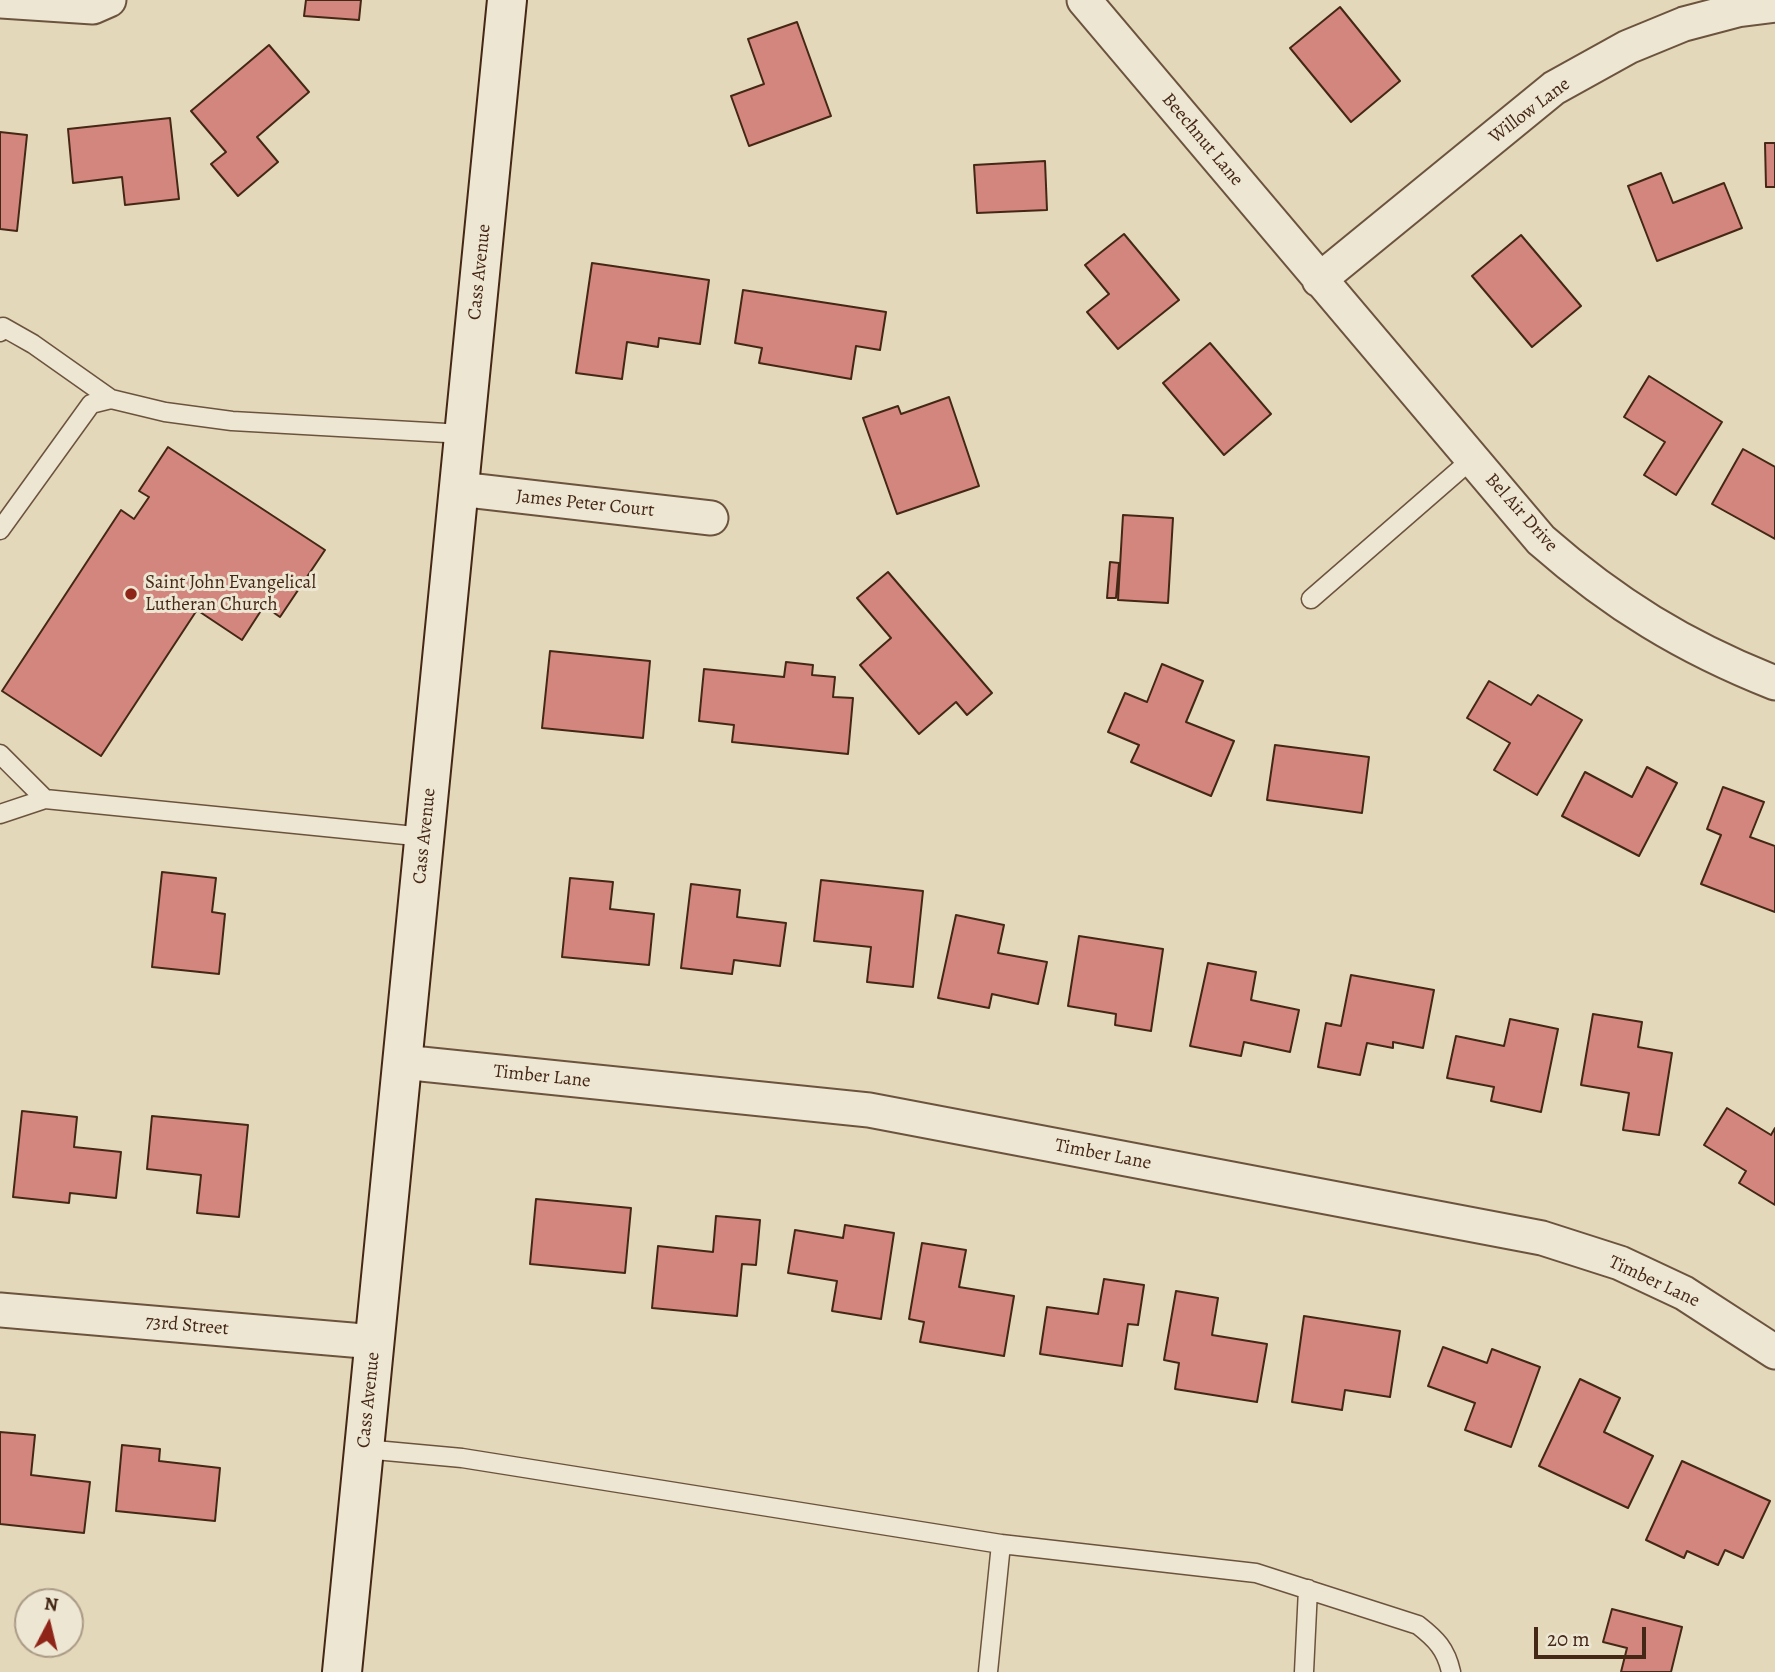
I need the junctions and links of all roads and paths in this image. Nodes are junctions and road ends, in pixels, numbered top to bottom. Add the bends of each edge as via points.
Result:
1 (109, 0) edge
2 (507, 0) edge
3 (1084, 0) edge
4 (0, 1) edge
5 (1775, 5) edge
6 (1319, 280) junction
7 (0, 331) edge
8 (111, 399) junction
9 (464, 434) junction
10 (1472, 459) junction
11 (459, 489) junction
12 (711, 518) dead end
13 (0, 530) edge
14 (1311, 599) dead end
15 (1775, 683) edge
16 (0, 754) edge
17 (45, 799) junction
18 (0, 814) edge
19 (425, 837) junction
20 (402, 1062) junction
21 (0, 1310) edge
22 (375, 1342) junction
23 (1775, 1352) edge
24 (364, 1449) junction
25 (1001, 1545) junction
26 (1308, 1589) junction
27 (342, 1672) edge
28 (988, 1672) edge
29 (1304, 1672) edge
30 (1451, 1672) edge

1 - 4 street via 93,7
2 - 9 main road, Cass Avenue
3 - 6 street, Beechnut Lane
5 - 6 street, Willow Lane via 1684,24 1628,47 1554,88
6 - 10 street, Bel Air Drive
7 - 8 lane via 3,327 33,344
8 - 9 lane via 232,421
8 - 13 lane via 91,404
9 - 11 main road, Cass Avenue
10 - 14 lane
10 - 15 street, Bel Air Drive via 1541,540 1616,601 1672,636
11 - 12 street, James Peter Court
11 - 19 main road, Cass Avenue
16 - 17 lane
17 - 18 lane
17 - 19 lane
19 - 20 main road, Cass Avenue
20 - 22 main road, Cass Avenue
20 - 23 street, Timber Lane via 869,1110 1542,1238 1620,1263 1684,1293
21 - 22 street, 73rd Street
22 - 24 main road, Cass Avenue
24 - 25 lane via 462,1458
24 - 27 main road, Cass Avenue
25 - 26 lane via 1256,1573
25 - 28 lane
26 - 29 lane
26 - 30 lane via 1418,1625 1439,1641

